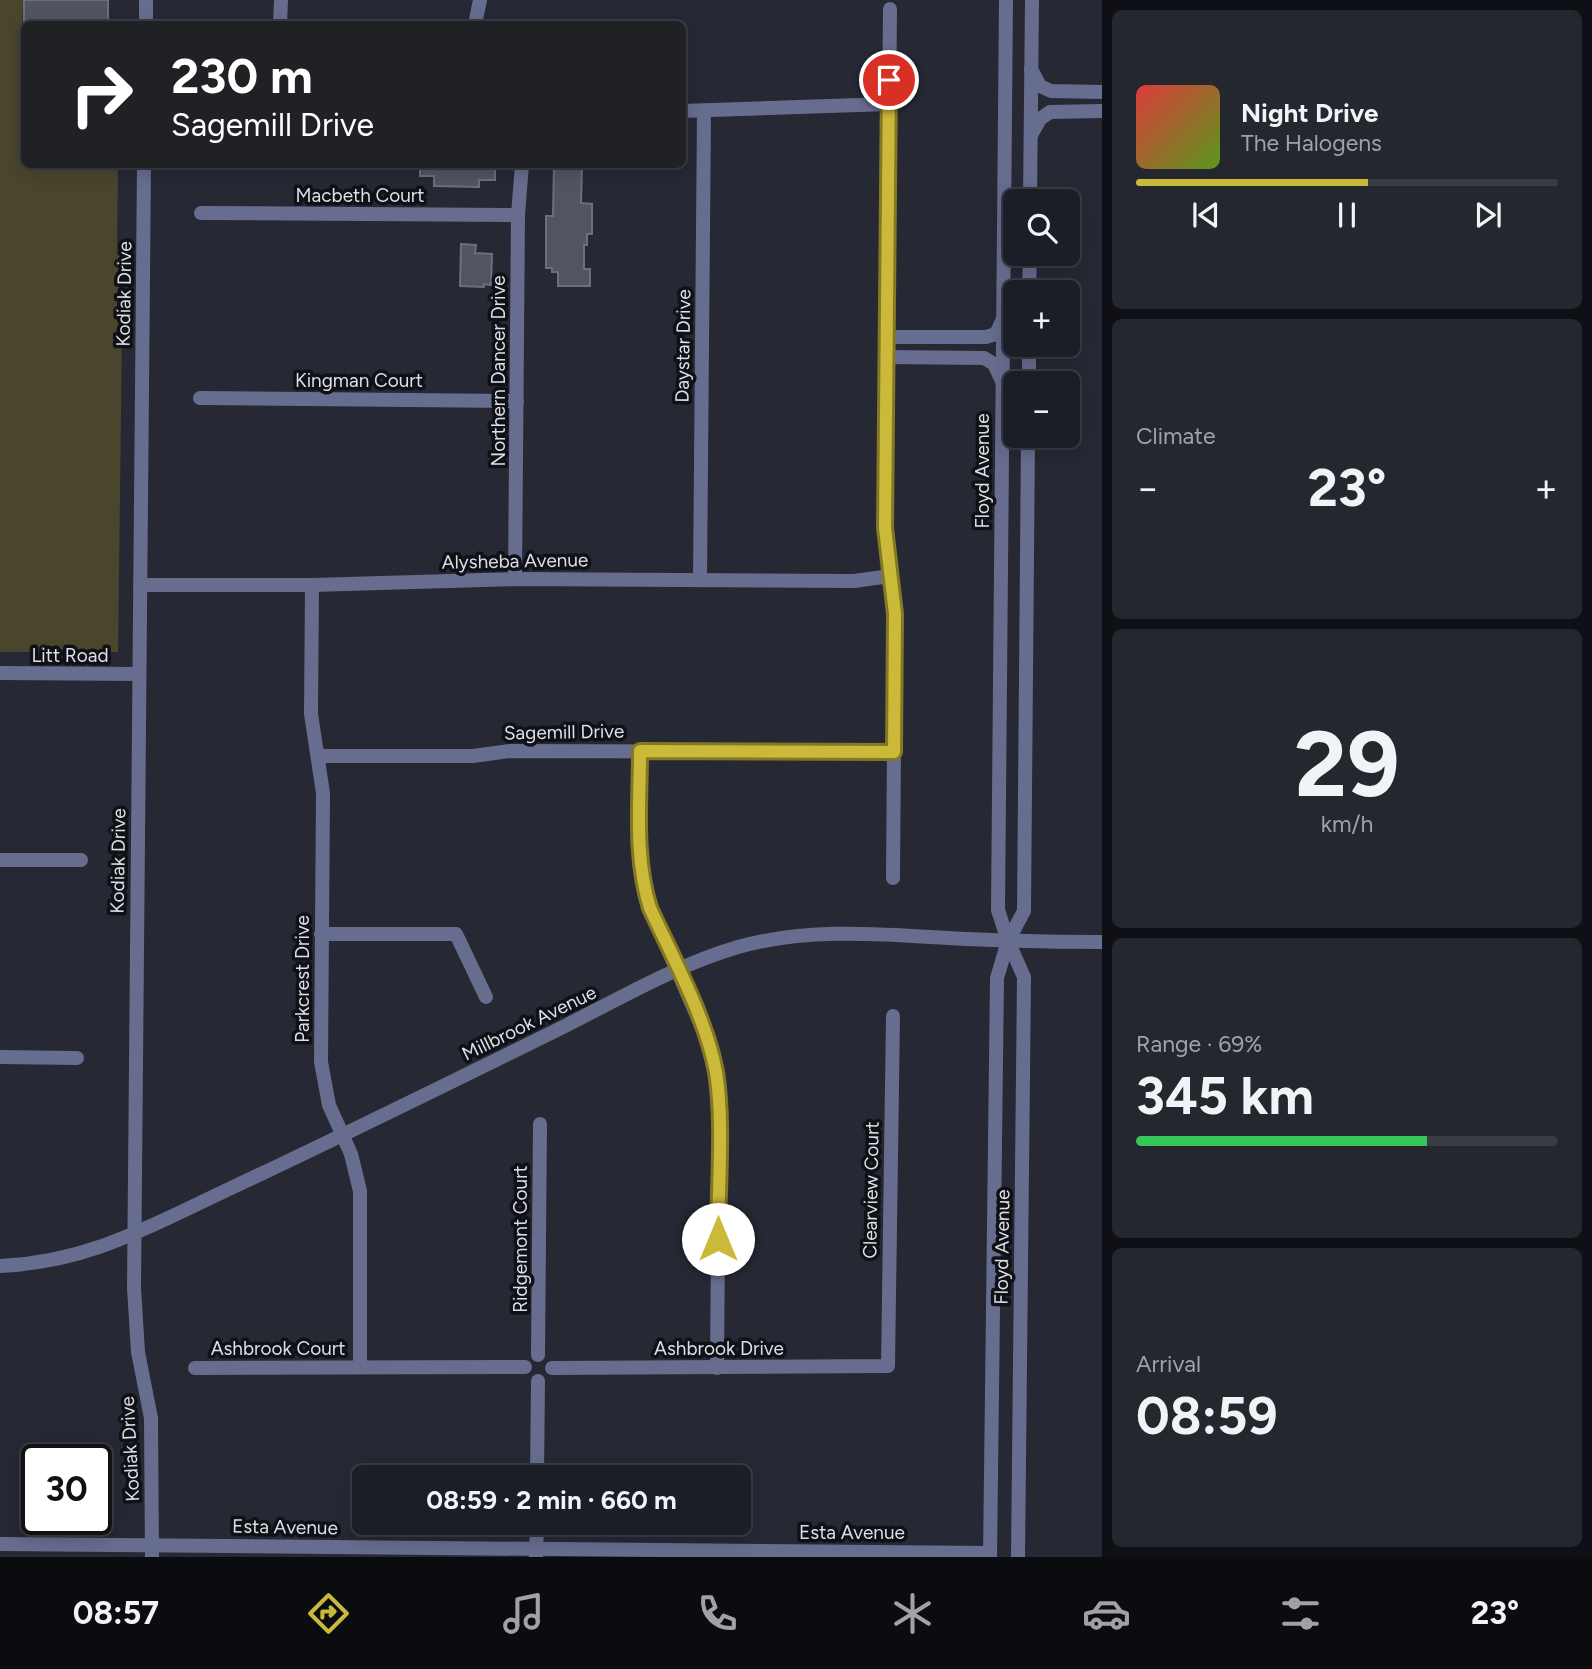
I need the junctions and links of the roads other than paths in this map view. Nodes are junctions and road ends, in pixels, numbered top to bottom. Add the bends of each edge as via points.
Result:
1 (146, 0) edge
2 (281, 0) edge
3 (480, 0) edge
4 (1006, 0) edge
5 (1032, 0) edge
6 (890, 9) dead end
7 (146, 21) edge
8 (280, 21) edge
9 (476, 21) edge
10 (1031, 69) junction
11 (1102, 92) edge
12 (889, 104) junction
13 (686, 111) edge
14 (1102, 111) edge
15 (704, 112) junction
16 (1031, 135) junction
17 (145, 168) edge
18 (522, 168) edge
19 (1030, 189) edge
20 (201, 213) dead end
21 (518, 215) junction
22 (1003, 280) edge
23 (1003, 318) joint
24 (887, 337) junction
25 (886, 357) junction
26 (1002, 381) junction
27 (200, 398) dead end
28 (517, 401) junction
29 (1028, 448) edge
30 (890, 576) junction
31 (515, 579) junction
32 (700, 580) junction
33 (141, 584) junction
34 (312, 585) junction
35 (0, 673) edge
36 (139, 674) junction
37 (640, 751) junction
38 (894, 752) junction
39 (319, 755) junction
40 (0, 860) edge
41 (81, 860) dead end
42 (892, 878) dead end
43 (321, 934) junction
44 (1008, 941) junction
45 (1102, 942) edge
46 (678, 970) junction
47 (486, 997) dead end
48 (892, 1016) dead end
49 (0, 1057) edge
50 (77, 1058) dead end
51 (540, 1124) dead end
52 (343, 1136) junction
53 (135, 1233) junction
54 (0, 1266) edge
55 (538, 1355) junction
56 (888, 1366) joint
57 (360, 1367) junction
58 (525, 1367) junction
59 (717, 1367) junction
60 (195, 1368) dead end
61 (552, 1368) junction
62 (538, 1381) junction
63 (537, 1465) edge
64 (537, 1535) edge
65 (0, 1544) edge
66 (152, 1551) edge
67 (536, 1553) edge
68 (880, 1554) edge
69 (990, 1555) edge
70 (1018, 1557) edge

1 - 7 street
2 - 8 street
3 - 9 street
4 - 22 street, Floyd Avenue
5 - 10 street
6 - 12 street
10 - 11 street via 1040,86 1051,91
10 - 16 street
12 - 15 street
12 - 24 street
13 - 15 street
14 - 16 street via 1050,112
15 - 32 street, Daystar Drive
16 - 19 street
17 - 33 street, Kodiak Drive
18 - 21 street, Northern Dancer Drive
20 - 21 street, Macbeth Court
21 - 28 street, Northern Dancer Drive
23 - 24 street via 996,334 986,337
23 - 26 street, Floyd Avenue
24 - 25 street
25 - 26 street via 984,358 994,364
25 - 30 street via 885,528
26 - 44 street, Floyd Avenue via 998,910
27 - 28 street, Kingman Court
28 - 31 street, Northern Dancer Drive
29 - 44 street, Floyd Avenue via 1024,911
30 - 32 street, Alysheba Avenue via 854,581
30 - 38 street via 895,614
31 - 32 street, Alysheba Avenue
31 - 34 street, Alysheba Avenue
33 - 34 street, Alysheba Avenue
33 - 36 street, Kodiak Drive
34 - 39 street, Parkcrest Drive via 311,707
35 - 36 street, Litt Road
36 - 53 street, Kodiak Drive
37 - 38 street, Sagemill Drive
37 - 39 street, Sagemill Drive
37 - 46 street via 643,885
38 - 42 street
39 - 43 street, Parkcrest Drive via 323,793
40 - 41 street
43 - 47 street via 456,934
43 - 52 street, Parkcrest Drive via 322,1076
44 - 45 street, Millbrook Avenue
44 - 46 street, Millbrook Avenue via 815,934 740,947
44 - 69 street, Floyd Avenue via 997,978
44 - 70 street, Floyd Avenue via 1024,977
46 - 52 street, Millbrook Avenue
46 - 59 street via 707,1039 718,1092
48 - 56 street, Clearview Court
49 - 50 street
51 - 55 street, Ridgemont Court
52 - 53 street, Millbrook Avenue
52 - 57 street, Parkcrest Drive via 354,1163 361,1203
53 - 54 street, Millbrook Avenue via 65,1258
53 - 66 street, Kodiak Drive via 135,1323 153,1441
55 - 58 street via 528,1359
55 - 61 street via 547,1358
56 - 59 street, Ashbrook Drive
57 - 58 street
57 - 60 street, Ashbrook Court
58 - 62 street via 528,1376
59 - 61 street, Ashbrook Drive
61 - 62 street via 548,1378
62 - 63 street
64 - 67 street
65 - 66 street, Esta Avenue
66 - 67 street, Esta Avenue
67 - 68 street, Esta Avenue
68 - 69 street, Esta Avenue

